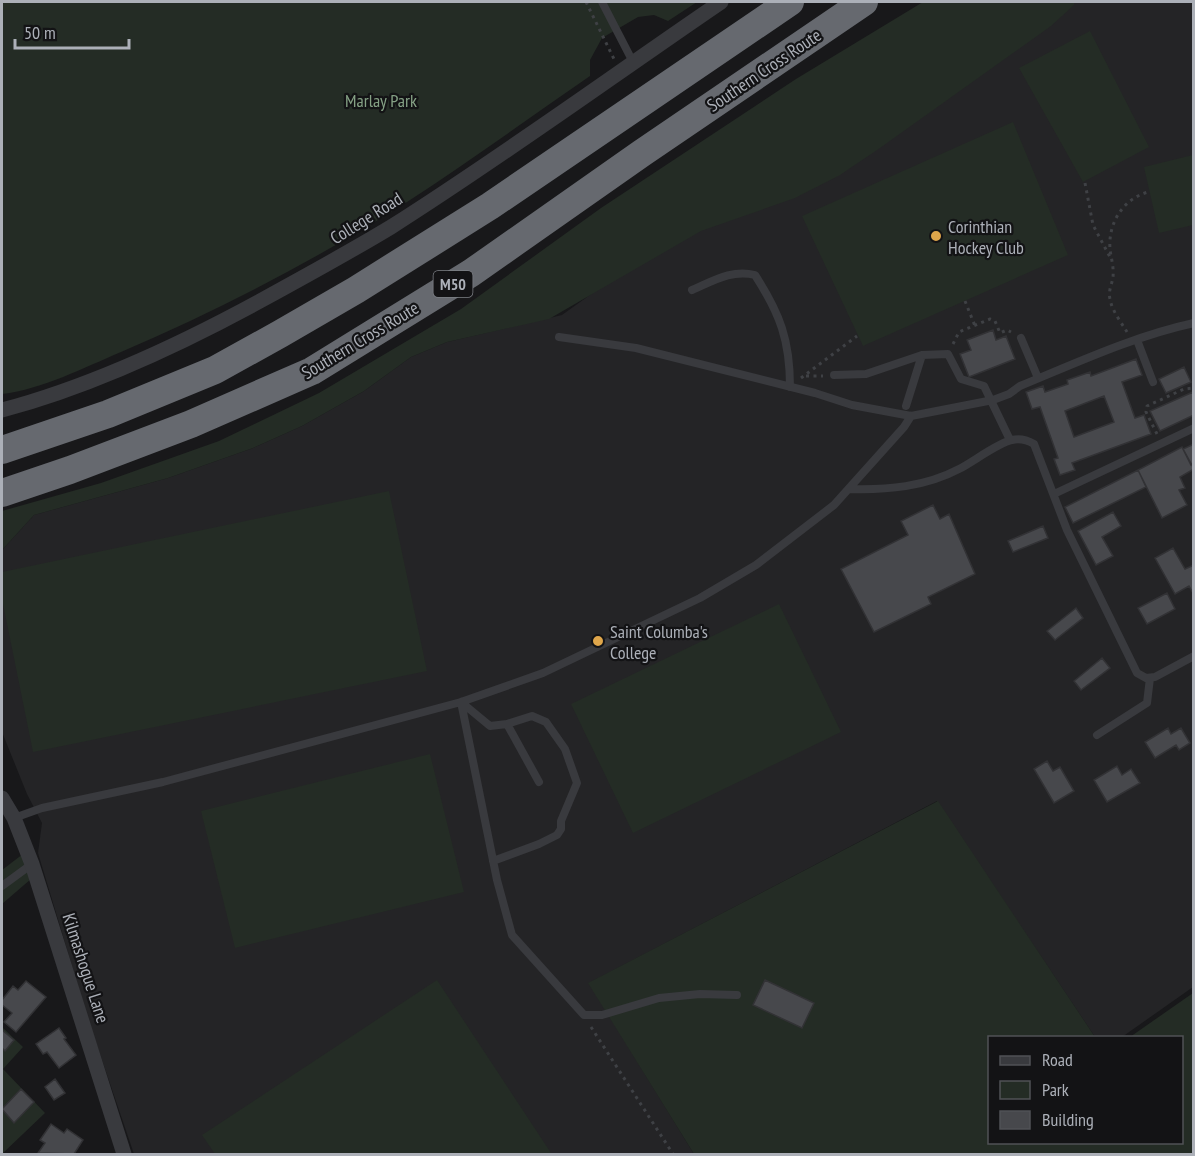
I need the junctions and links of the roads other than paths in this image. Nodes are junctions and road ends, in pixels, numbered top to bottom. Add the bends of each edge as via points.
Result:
1 (602, 2) edge
2 (721, 2) edge
3 (790, 2) edge
4 (864, 2) edge
5 (633, 62) junction
6 (692, 290) dead end
7 (1194, 323) edge
8 (559, 337) dead end
9 (1021, 338) road end
10 (1134, 341) junction
11 (922, 355) junction
12 (834, 375) road end
13 (1038, 378) junction
14 (1153, 382) dead end
15 (790, 387) junction
16 (993, 400) junction
17 (906, 406) dead end
18 (2, 410) edge
19 (911, 416) junction
20 (1194, 428) edge
21 (1010, 440) junction
22 (2, 450) edge
23 (850, 489) junction
24 (2, 493) edge
25 (1054, 494) junction
26 (1194, 656) edge
27 (1150, 678) junction
28 (461, 702) junction
29 (507, 724) junction
30 (1097, 735) dead end
31 (539, 782) dead end
32 (2, 798) edge
33 (14, 818) junction
34 (493, 861) junction
35 (32, 864) junction
36 (2, 886) edge
37 (737, 995) dead end
38 (124, 1155) edge

1 - 5 lane
2 - 5 street, College Road
3 - 22 highway, M50 via 490,206 299,323 215,370 108,414
4 - 24 highway, Southern Cross Route / M50 via 471,273 312,371 191,424
5 - 18 street, College Road via 400,220 315,271 150,356
6 - 15 lane via 725,275 755,275 770,297 787,341
7 - 10 lane
8 - 15 lane via 636,348
9 - 13 lane
10 - 13 lane
10 - 14 lane
11 - 12 lane via 866,374
11 - 16 lane via 948,354 961,379 984,386
11 - 17 lane
13 - 16 lane
15 - 19 lane via 852,405
16 - 19 lane
16 - 21 lane
19 - 23 lane
20 - 25 lane
21 - 23 lane via 957,470 911,486
21 - 25 lane via 1026,439 1034,444
23 - 28 lane via 834,506 756,565 700,598 543,673
25 - 27 lane via 1067,530 1137,673
26 - 27 lane
27 - 30 lane via 1147,703
28 - 29 lane via 490,726
28 - 33 lane
28 - 34 lane
29 - 31 lane
29 - 34 lane via 532,716 546,722 565,749 577,783 557,835
32 - 33 street, Kilmashogue Lane
33 - 35 street, Kilmashogue Lane
34 - 37 lane via 512,935 584,1015 602,1016 659,998
35 - 36 lane
35 - 38 street, Kilmashogue Lane

